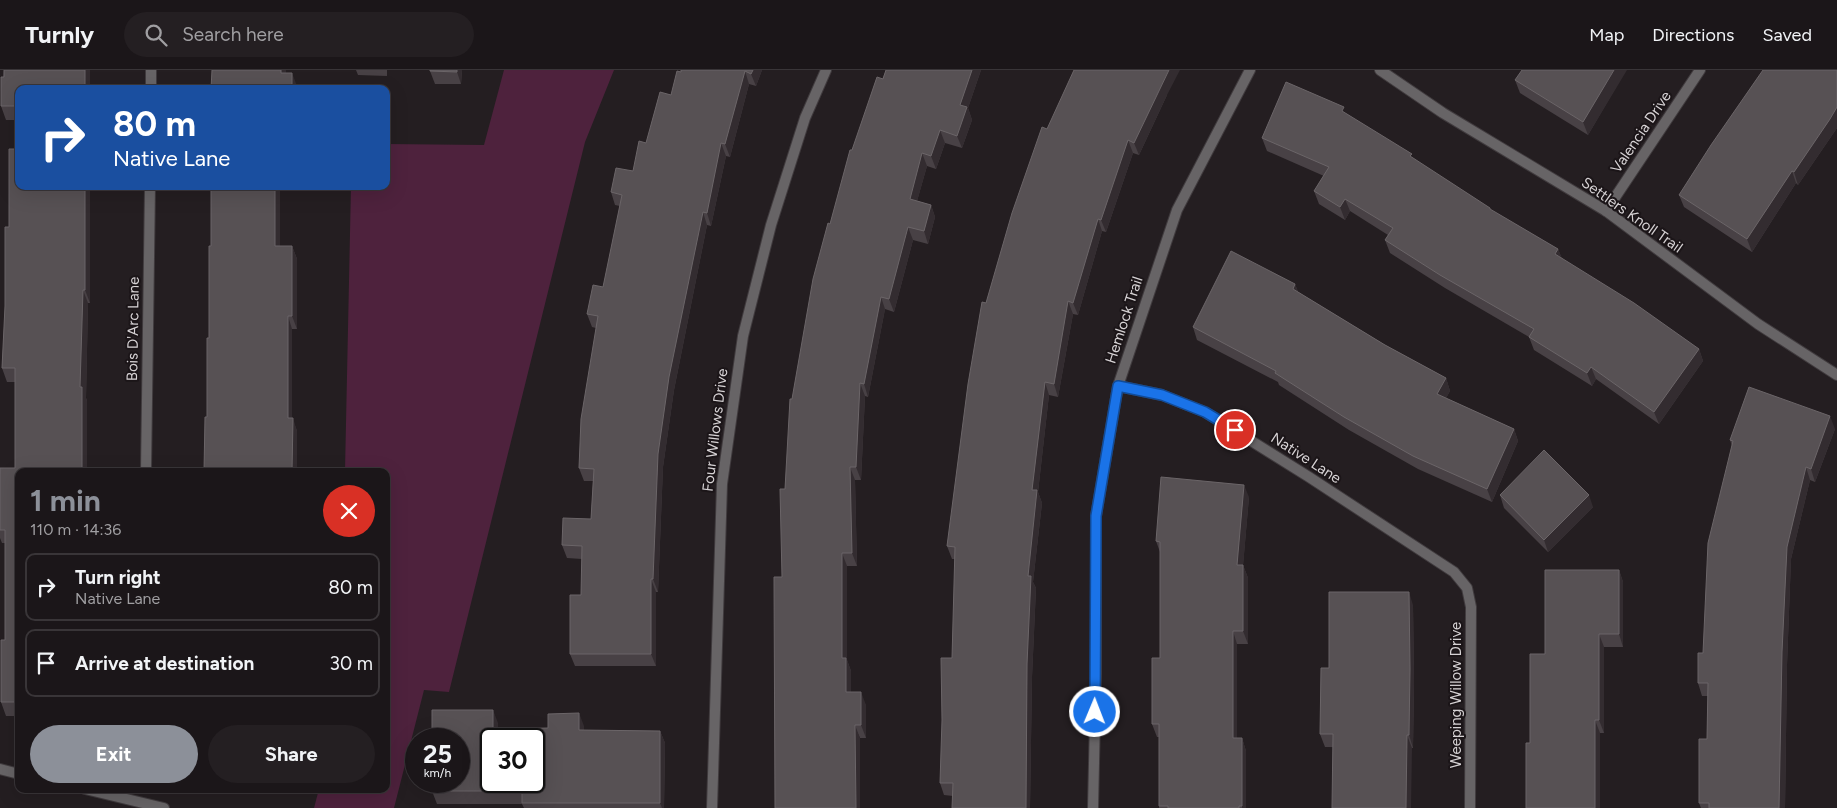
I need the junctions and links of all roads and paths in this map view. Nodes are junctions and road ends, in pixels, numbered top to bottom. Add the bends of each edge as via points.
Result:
1 (151, 70) edge
2 (826, 70) edge
3 (1250, 70) edge
4 (1380, 70) edge
5 (1700, 70) edge
6 (151, 85) edge
7 (150, 190) edge
8 (1606, 211) junction
9 (1837, 375) edge
10 (1118, 386) junction
11 (146, 468) edge
12 (1464, 584) joint
13 (0, 769) edge
14 (15, 773) edge
15 (129, 794) edge
16 (164, 808) edge
17 (712, 808) edge
18 (1093, 808) edge
19 (1470, 808) edge

1 - 6 street
2 - 17 street, Four Willows Drive via 805,118 771,225 743,336 722,484
3 - 10 street, Hemlock Trail via 1177,210
4 - 8 street, Settlers Knoll Trail via 1443,113
5 - 8 street, Valencia Drive
7 - 11 street, Bois D'Arc Lane
8 - 9 street, Settlers Knoll Trail via 1758,324
10 - 12 street, Native Lane via 1162,395 1205,412 1454,572
10 - 18 street, Hemlock Trail via 1096,516
12 - 19 street, Weeping Willow Drive via 1471,607
13 - 14 street
15 - 16 street

